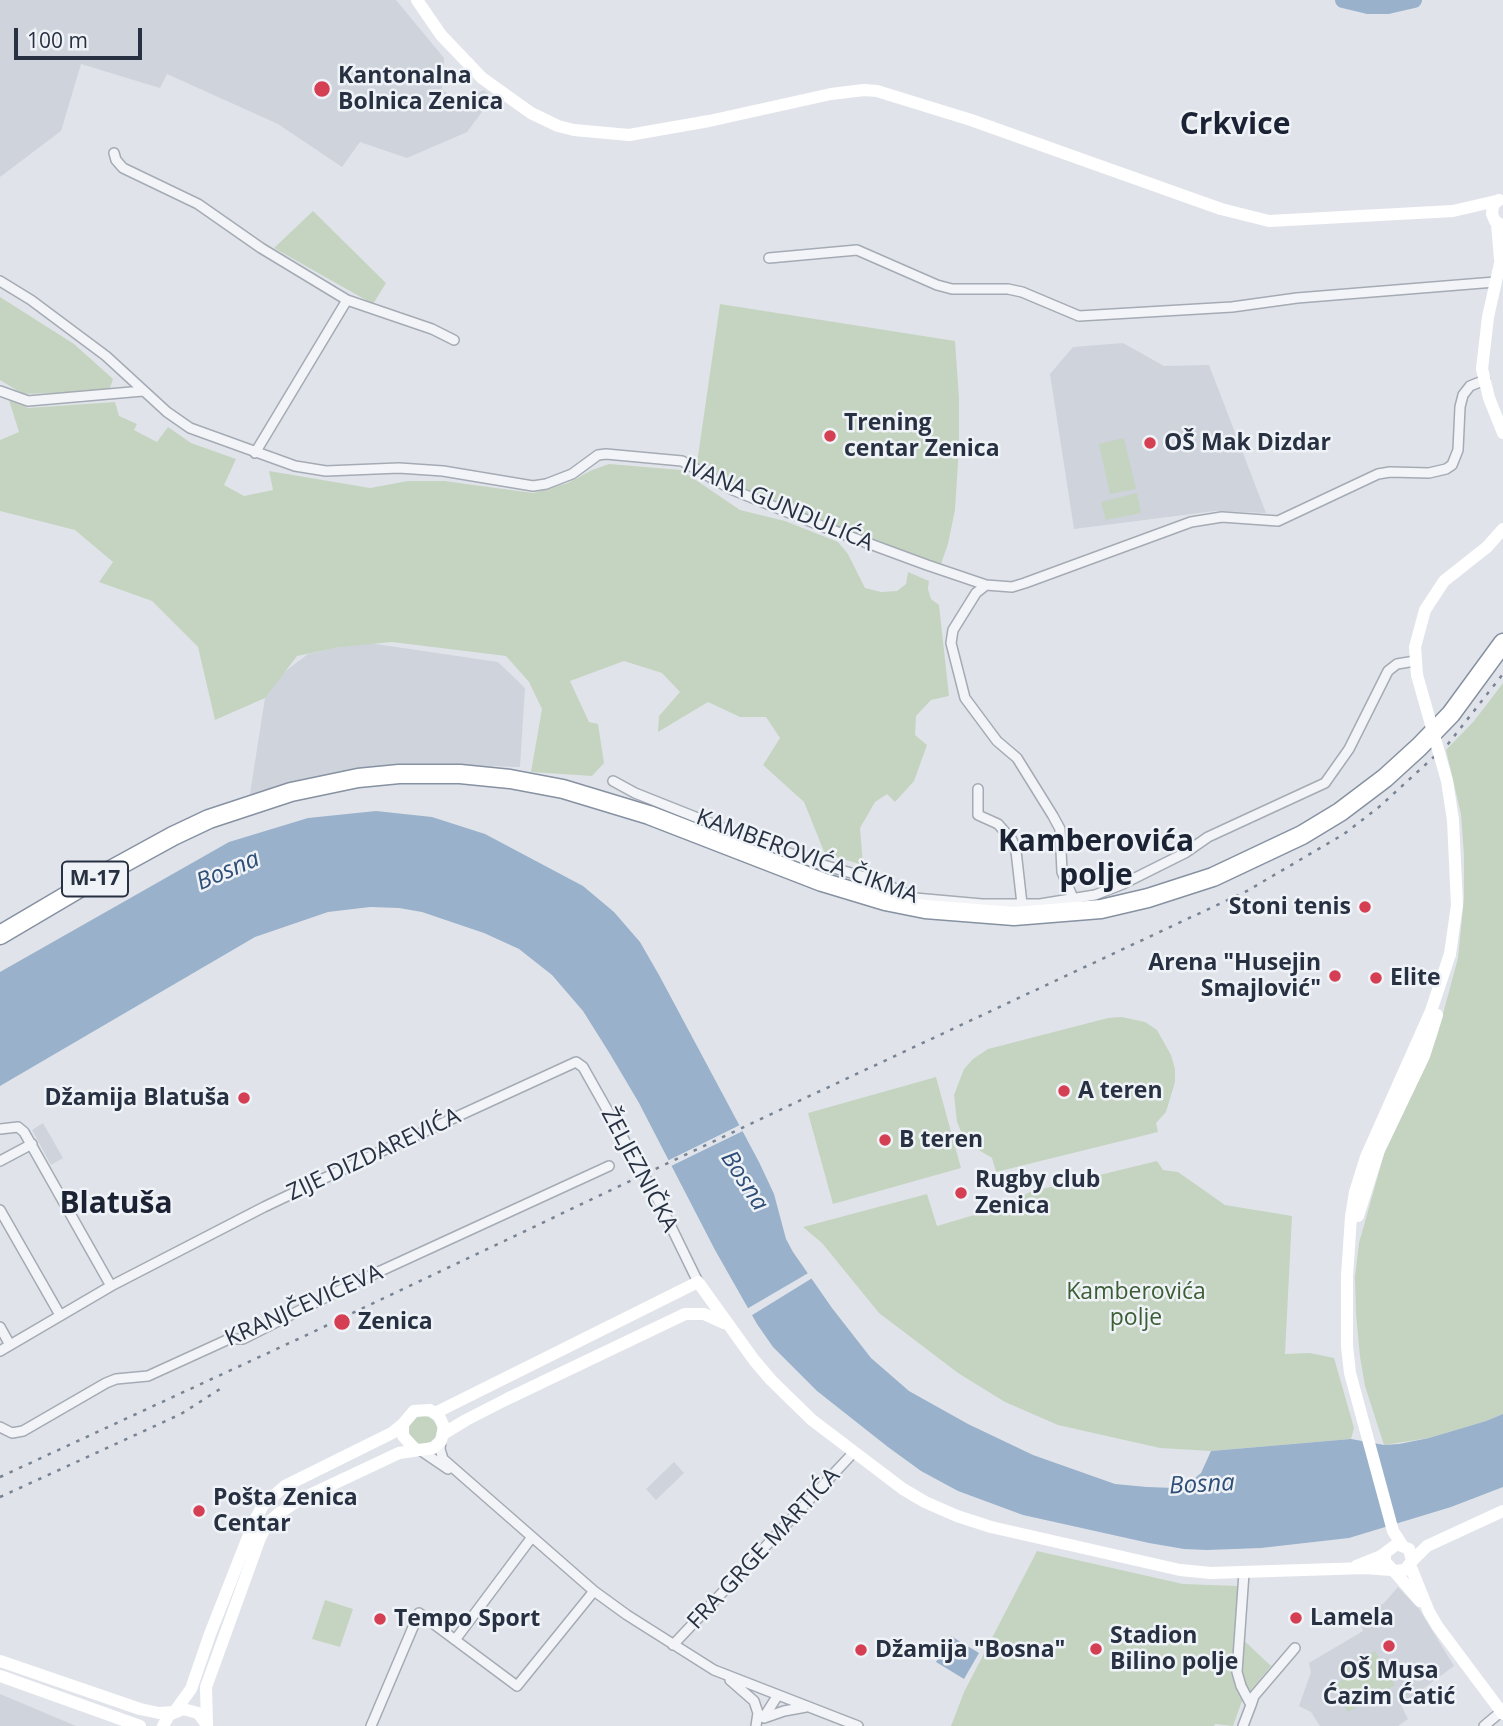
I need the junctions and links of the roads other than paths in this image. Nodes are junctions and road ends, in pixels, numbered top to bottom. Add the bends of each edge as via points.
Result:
1 (417, 0) edge
2 (114, 153) dead end
3 (1500, 200) edge
4 (1462, 210) junction
5 (1498, 223) edge
6 (1502, 255) edge
7 (769, 258) dead end
8 (0, 281) edge
9 (1495, 282) junction
10 (348, 300) junction
11 (454, 340) dead end
12 (1485, 380) junction
13 (0, 391) edge
14 (143, 391) junction
15 (1503, 433) edge
16 (255, 453) junction
17 (1503, 528) edge
18 (986, 585) junction
19 (1503, 643) edge
20 (1415, 661) junction
21 (613, 781) dead end
22 (978, 789) dead end
23 (1073, 898) junction
24 (1022, 904) junction
25 (0, 935) edge
26 (576, 1062) joint
27 (4, 1128) edge
28 (32, 1143) junction
29 (0, 1161) edge
30 (609, 1166) dead end
31 (0, 1210) edge
32 (3, 1221) edge
33 (111, 1286) junction
34 (701, 1286) junction
35 (685, 1314) junction
36 (60, 1315) junction
37 (726, 1324) junction
38 (0, 1326) edge
39 (10, 1345) junction
40 (0, 1351) edge
41 (435, 1413) junction
42 (403, 1424) junction
43 (0, 1427) edge
44 (442, 1437) junction
45 (417, 1450) junction
46 (854, 1452) junction
47 (465, 1478) junction
48 (1503, 1511) edge
49 (1448, 1535) junction
50 (532, 1537) junction
51 (1395, 1543) junction
52 (1411, 1563) junction
53 (1351, 1568) junction
54 (1392, 1571) junction
55 (1244, 1573) junction
56 (594, 1591) junction
57 (1429, 1612) junction
58 (454, 1640) junction
59 (673, 1645) junction
60 (1296, 1648) dead end
61 (0, 1661) edge
62 (714, 1670) junction
63 (0, 1676) edge
64 (778, 1695) junction
65 (1251, 1705) junction
66 (810, 1707) junction
67 (175, 1711) junction
68 (1503, 1712) edge
69 (759, 1723) edge
70 (140, 1726) edge
71 (163, 1726) edge
72 (208, 1726) edge
73 (371, 1726) edge
74 (858, 1726) edge
75 (1243, 1726) edge
76 (1483, 1726) edge

1 - 4 street via 441,35 482,78 531,113 575,130 629,135 831,94 877,92 971,120 1247,217 1269,221
2 - 10 street via 123,168 198,204
3 - 4 street
3 - 5 street via 1492,210
4 - 5 street via 1478,211
5 - 6 street
6 - 9 street
7 - 9 street via 857,250 937,285 1022,292 1079,316
8 - 14 street, IVANA GUNDULIĆA via 106,356
9 - 12 street via 1483,357
10 - 11 street
10 - 16 street
12 - 15 street
12 - 18 street, IVANA GUNDULIĆA via 1463,395 1458,450 1446,469 1378,474 1278,521 1209,518 1012,587
13 - 14 street via 28,401
14 - 16 street, IVANA GUNDULIĆA via 190,428
16 - 18 street, IVANA GUNDULIĆA via 326,471 443,471 533,486 572,474 598,455 682,461 755,499
17 - 20 street via 1435,594 1418,629
18 - 23 street via 953,630 951,643 965,698 997,741 1017,758 1053,816 1060,829 1062,872
19 - 25 highway, M-17 via 1451,713 1419,747 1340,812 1303,835 1213,877 1101,909 1014,916 925,909 822,882 649,815 563,789 473,775 399,774 291,792 209,819
20 - 23 street, KAMBEROVIĆA ČIKMA via 1388,671 1349,749 1325,783 1208,837 1122,884
20 - 51 street, bridge via 1447,781 1457,905 1450,954 1431,1011 1362,1168 1348,1256 1347,1346 1354,1391
21 - 24 street, KAMBEROVIĆA ČIKMA via 723,828 879,881 915,898
22 - 24 street via 978,815 998,824 1016,850
23 - 24 street, KAMBEROVIĆA ČIKMA
26 - 33 street, ZIJE DIZDAREVIĆA via 371,1156
26 - 34 street, ŽELJEZNIČKA via 658,1200
27 - 28 street via 18,1127
28 - 29 street
28 - 33 street
30 - 43 street, KRANJČEVIĆEVA via 243,1339 229,1339 148,1376 106,1383 23,1431 12,1433
31 - 32 street
32 - 36 street
33 - 36 street
34 - 35 street via 702,1301
34 - 37 street
34 - 41 street
35 - 37 street via 704,1314
35 - 44 street via 487,1409
36 - 39 street
37 - 46 street via 771,1381
38 - 39 street
39 - 40 street
41 - 42 street via 419,1409
41 - 44 street via 443,1423
42 - 45 street via 403,1436
42 - 67 street via 285,1486 263,1505 191,1689
44 - 45 street via 432,1448
44 - 47 street via 443,1459
45 - 47 street
45 - 72 street via 399,1453 299,1500 267,1524 206,1687
46 - 55 street via 925,1502 991,1527 1180,1570
46 - 59 street, FRA GRGE MARTIĆA
47 - 50 street
48 - 49 street
49 - 51 street
49 - 52 street via 1427,1546
50 - 56 street
50 - 58 street
51 - 52 street via 1411,1554
51 - 53 street
51 - 54 street via 1385,1562
52 - 54 street via 1405,1570
52 - 57 street
53 - 54 street
53 - 55 street
54 - 57 street
55 - 65 street via 1237,1672
56 - 58 street via 517,1686
56 - 59 street
57 - 68 street
58 - 73 street via 419,1612
59 - 62 street
60 - 65 street
61 - 67 street via 140,1709
62 - 64 street
62 - 69 street via 754,1701
63 - 70 street
64 - 66 street
64 - 69 street
65 - 75 street
66 - 69 street via 784,1710
66 - 74 street
67 - 71 street
67 - 72 street via 198,1713
68 - 76 street

